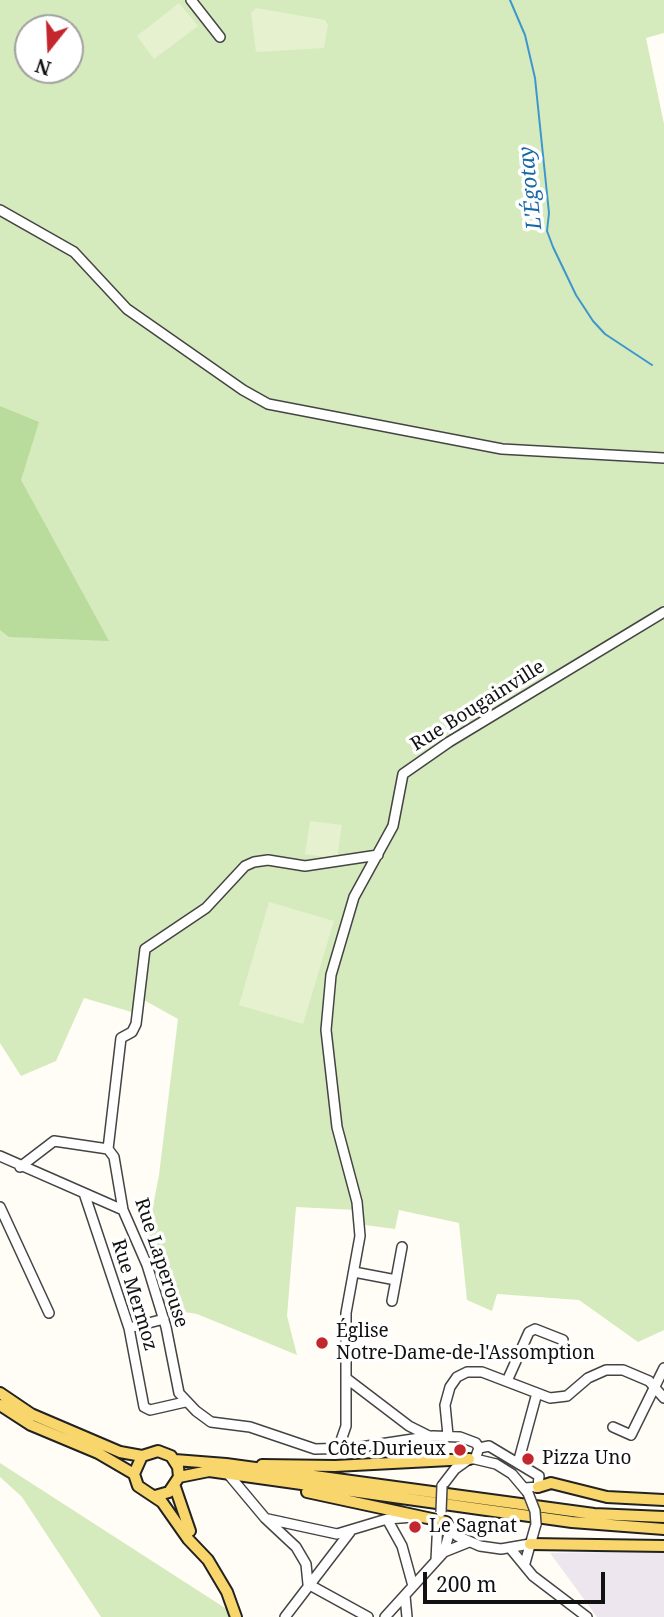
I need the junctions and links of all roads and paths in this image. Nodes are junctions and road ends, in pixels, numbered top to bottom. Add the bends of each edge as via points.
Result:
1 (191, 0) edge
2 (220, 37) dead end
3 (0, 210) edge
4 (664, 458) edge
5 (664, 612) edge
6 (378, 855) junction
7 (108, 1149) junction
8 (0, 1156) edge
9 (20, 1167) junction
10 (84, 1193) junction
11 (0, 1207) edge
12 (123, 1210) junction
13 (402, 1247) dead end
14 (354, 1272) junction
15 (396, 1280) junction
16 (392, 1301) dead end
17 (49, 1313) dead end
18 (164, 1319) junction
19 (129, 1328) junction
20 (563, 1340) dead end
21 (664, 1368) edge
22 (346, 1378) junction
23 (507, 1381) junction
24 (655, 1387) junction
25 (537, 1392) junction
26 (0, 1393) edge
27 (664, 1398) edge
28 (185, 1402) junction
29 (0, 1405) edge
30 (613, 1427) dead end
31 (448, 1435) junction
32 (431, 1437) junction
33 (477, 1445) junction
34 (338, 1449) junction
35 (142, 1456) junction
36 (472, 1459) junction
37 (175, 1460) junction
38 (517, 1463) junction
39 (228, 1469) junction
40 (134, 1474) junction
41 (177, 1482) junction
42 (531, 1489) junction
43 (155, 1496) junction
44 (664, 1500) edge
45 (420, 1517) junction
46 (664, 1517) edge
47 (265, 1518) junction
48 (387, 1519) junction
49 (444, 1520) junction
50 (664, 1529) edge
51 (349, 1532) junction
52 (469, 1542) junction
53 (530, 1544) junction
54 (664, 1546) edge
55 (510, 1548) junction
56 (444, 1552) junction
57 (204, 1554) junction
58 (435, 1562) junction
59 (525, 1563) junction
60 (411, 1583) junction
61 (309, 1584) junction
62 (404, 1596) junction
63 (408, 1616) edge
64 (236, 1617) edge
65 (285, 1617) edge
66 (368, 1617) edge
67 (385, 1617) edge
68 (587, 1617) edge

1 - 2 street
3 - 4 street via 74,252 141,320 268,404 502,449
5 - 6 street, Rue Bougainville via 402,774 393,826
6 - 7 street, Rue Laperouse via 305,866 254,862 206,908 145,949 136,1024 121,1038
6 - 14 street, Rue Bougainville via 354,897 331,975 327,1007 337,1127 359,1211
7 - 9 street via 54,1141
7 - 12 street, Rue Laperouse via 114,1157
8 - 9 street
9 - 10 street
10 - 12 street
10 - 19 street, Rue Mermoz
11 - 17 street
12 - 18 street, Rue Laperouse via 148,1265
13 - 15 street
14 - 15 street
14 - 22 street, Rue Bougainville via 346,1313
15 - 16 street
18 - 19 street
18 - 28 street, Rue Laperouse via 178,1393
19 - 28 street, Rue Mermoz via 144,1407 150,1410
20 - 23 street via 535,1329 529,1332
21 - 24 street
22 - 32 street via 409,1426
22 - 34 street, Rue Bougainville via 346,1426
23 - 25 street
23 - 31 street via 482,1372 457,1377 445,1405
24 - 25 street via 640,1375 606,1370 567,1396 550,1398
24 - 27 street
24 - 30 street via 631,1435
25 - 38 street
26 - 35 main road via 54,1424 120,1452
28 - 34 street via 211,1422 250,1427 307,1447
29 - 40 main road via 31,1425
31 - 32 street
31 - 33 street
32 - 34 street
33 - 36 street
33 - 38 street via 489,1446
35 - 37 main road via 158,1451
35 - 40 main road
36 - 39 main road
36 - 42 street via 496,1464
36 - 49 street, bridge via 455,1469 442,1486
37 - 39 main road
37 - 41 main road
38 - 42 street via 539,1476
39 - 41 main road via 202,1471
39 - 45 main road
39 - 46 main road via 594,1514
39 - 47 street
39 - 50 main road via 572,1522
40 - 43 main road via 138,1486
41 - 43 main road via 162,1496
41 - 57 main road via 183,1519
42 - 44 main road via 551,1483 607,1497
42 - 53 street, bridge via 536,1524
43 - 57 main road
45 - 48 street
45 - 49 main road
47 - 51 street via 337,1534
47 - 61 street via 303,1557
48 - 51 street
48 - 60 street via 402,1546
49 - 52 street
49 - 56 street
49 - 58 street
51 - 61 street
52 - 55 street
52 - 56 street
53 - 54 main road
53 - 55 street
53 - 59 street
55 - 59 street
56 - 58 street
57 - 64 main road
58 - 60 street
59 - 68 street via 533,1576
60 - 62 street
61 - 65 street
61 - 66 street
62 - 63 street
62 - 67 street

